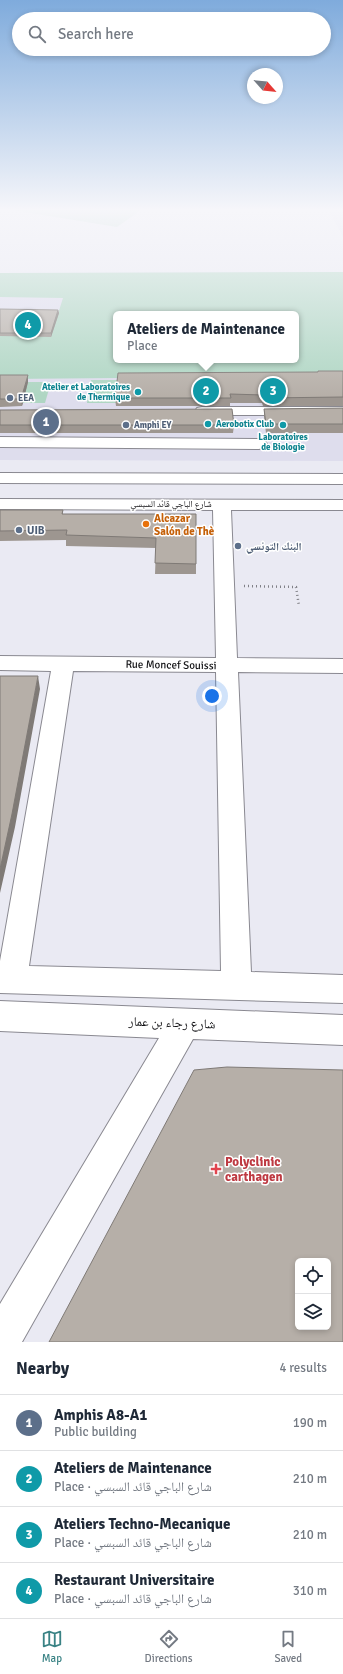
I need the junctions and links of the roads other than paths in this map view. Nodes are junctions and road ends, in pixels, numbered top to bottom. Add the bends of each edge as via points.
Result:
1 (191, 411) edge
2 (343, 411) edge
3 (0, 442) edge
4 (259, 444) dead end
5 (0, 468) edge
6 (343, 469) edge
7 (0, 478) edge
8 (343, 480) edge
9 (0, 491) edge
10 (343, 493) edge
11 (0, 504) edge
12 (222, 504) junction
13 (343, 505) edge
14 (0, 663) edge
15 (63, 664) junction
16 (227, 665) junction
17 (343, 666) edge
18 (6, 979) edge
19 (236, 986) junction
20 (343, 989) edge
21 (0, 1016) edge
22 (184, 1024) junction
23 (343, 1030) edge
24 (0, 1342) edge

1 - 2 street
3 - 4 street
5 - 6 street
7 - 8 street
9 - 10 street
11 - 12 street, شارع الباجي قائد السبسي
12 - 13 street, شارع الباجي قائد السبسي
12 - 16 street
14 - 15 street, Rue Moncef Souissi
15 - 16 street, Rue Moncef Souissi
15 - 18 street
16 - 17 street, Rue Moncef Souissi
16 - 19 street
18 - 19 street
19 - 20 street
21 - 22 street, شارع رجاء بن عمار
22 - 23 street, شارع رجاء بن عمار
22 - 24 street

